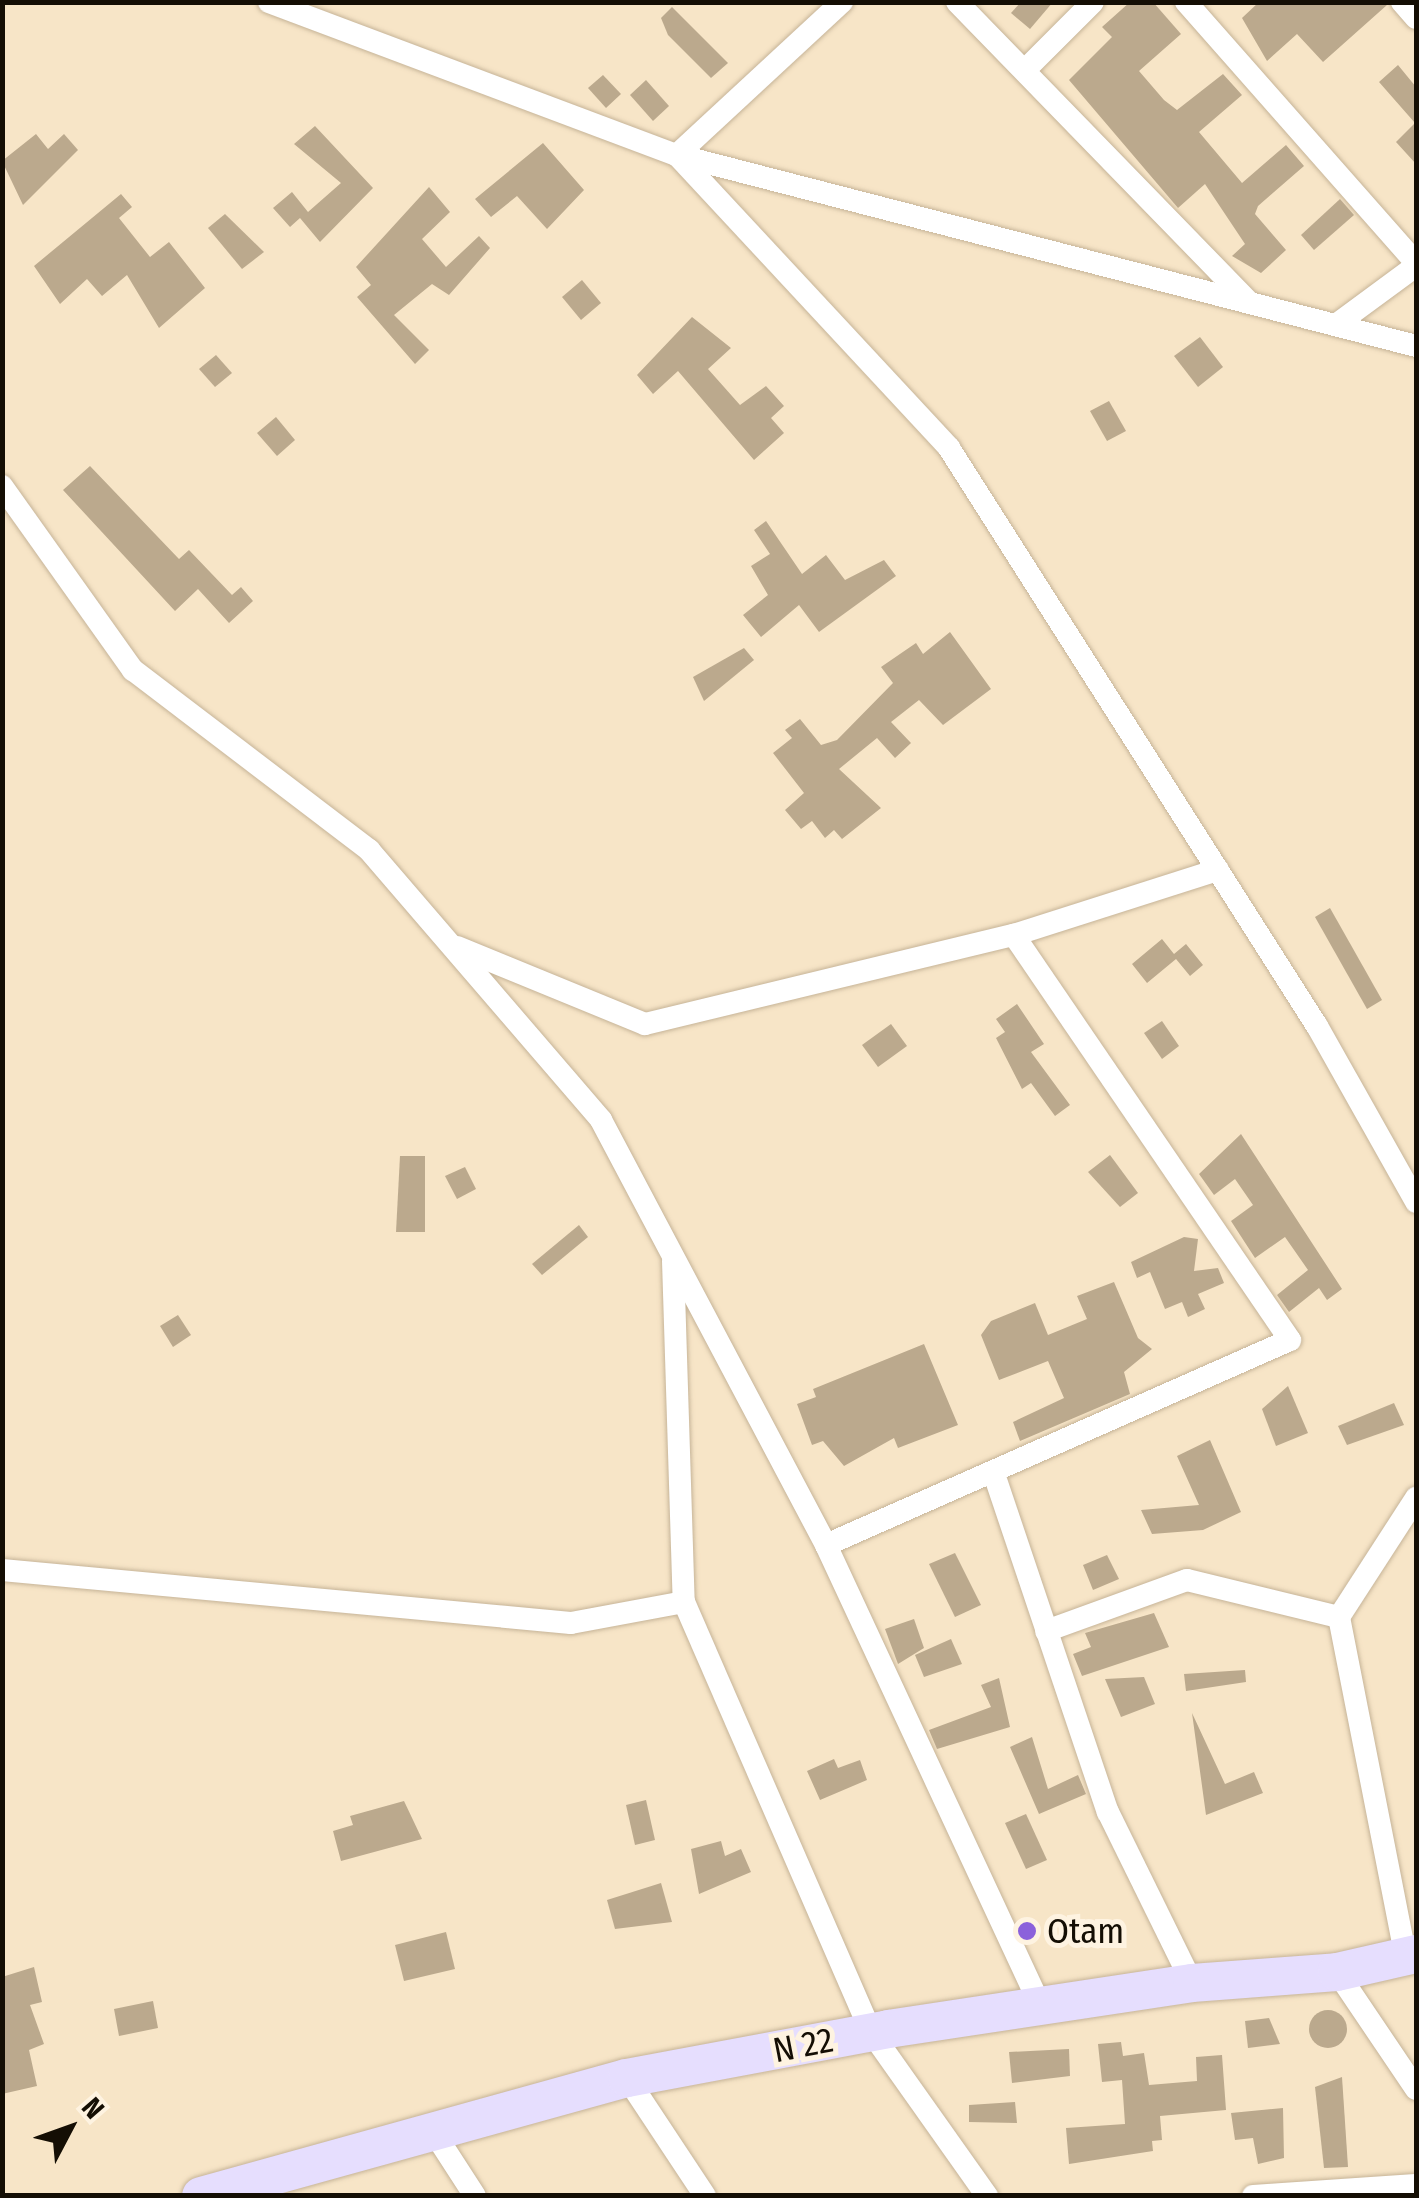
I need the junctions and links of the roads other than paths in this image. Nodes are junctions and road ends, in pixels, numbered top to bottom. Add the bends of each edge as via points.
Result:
1 (268, 2) edge
2 (842, 2) edge
3 (956, 2) edge
4 (1093, 2) edge
5 (1186, 2) edge
6 (1402, 2) edge
7 (1416, 18) edge
8 (1025, 70) junction
9 (678, 155) junction
10 (1416, 265) edge
11 (1247, 300) junction
12 (1337, 324) junction
13 (1416, 346) edge
14 (2, 486) edge
15 (1218, 870) junction
16 (1014, 935) junction
17 (450, 945) junction
18 (1416, 1202) edge
19 (673, 1253) junction
20 (995, 1476) junction
21 (1416, 1498) edge
22 (826, 1545) junction
23 (2, 1570) edge
24 (684, 1602) junction
25 (1338, 1618) junction
26 (1046, 1630) junction
27 (1413, 1956) edge
28 (1337, 1972) junction
29 (1192, 1982) junction
30 (1040, 2006) junction
31 (871, 2032) junction
32 (628, 2078) junction
33 (1416, 2088) edge
34 (431, 2128) junction
35 (1416, 2185) edge
36 (1323, 2194) edge
37 (200, 2196) edge
38 (475, 2196) edge
39 (705, 2196) edge
40 (986, 2196) edge
41 (1253, 2196) edge

1 - 9 street
2 - 9 street
3 - 8 street
4 - 8 street
5 - 10 street
6 - 7 street
8 - 11 street
9 - 11 street
9 - 15 street via 949,448
10 - 12 street
11 - 12 street
12 - 13 street
14 - 17 street via 133,670 368,850
15 - 16 street
15 - 18 street
16 - 17 street via 645,1024
16 - 20 street via 1290,1340
17 - 19 street via 600,1120
19 - 22 street
19 - 24 street
20 - 22 street
20 - 26 street
21 - 25 street
22 - 30 street
23 - 24 street via 571,1623
24 - 31 street
25 - 26 street via 1186,1580
25 - 27 street
26 - 29 street via 1108,1812
27 - 28 main road, N 22 / N 22
28 - 29 main road, N 22 / N 22
28 - 33 street
29 - 30 main road, N 22 / N 22
30 - 31 main road, N 22 / N 22
31 - 32 main road, N 22 / N 22
31 - 40 street
32 - 34 main road, N 22 / N 22
32 - 39 street
34 - 37 main road, N 22 / N 22
34 - 38 street
35 - 36 street
36 - 41 street

